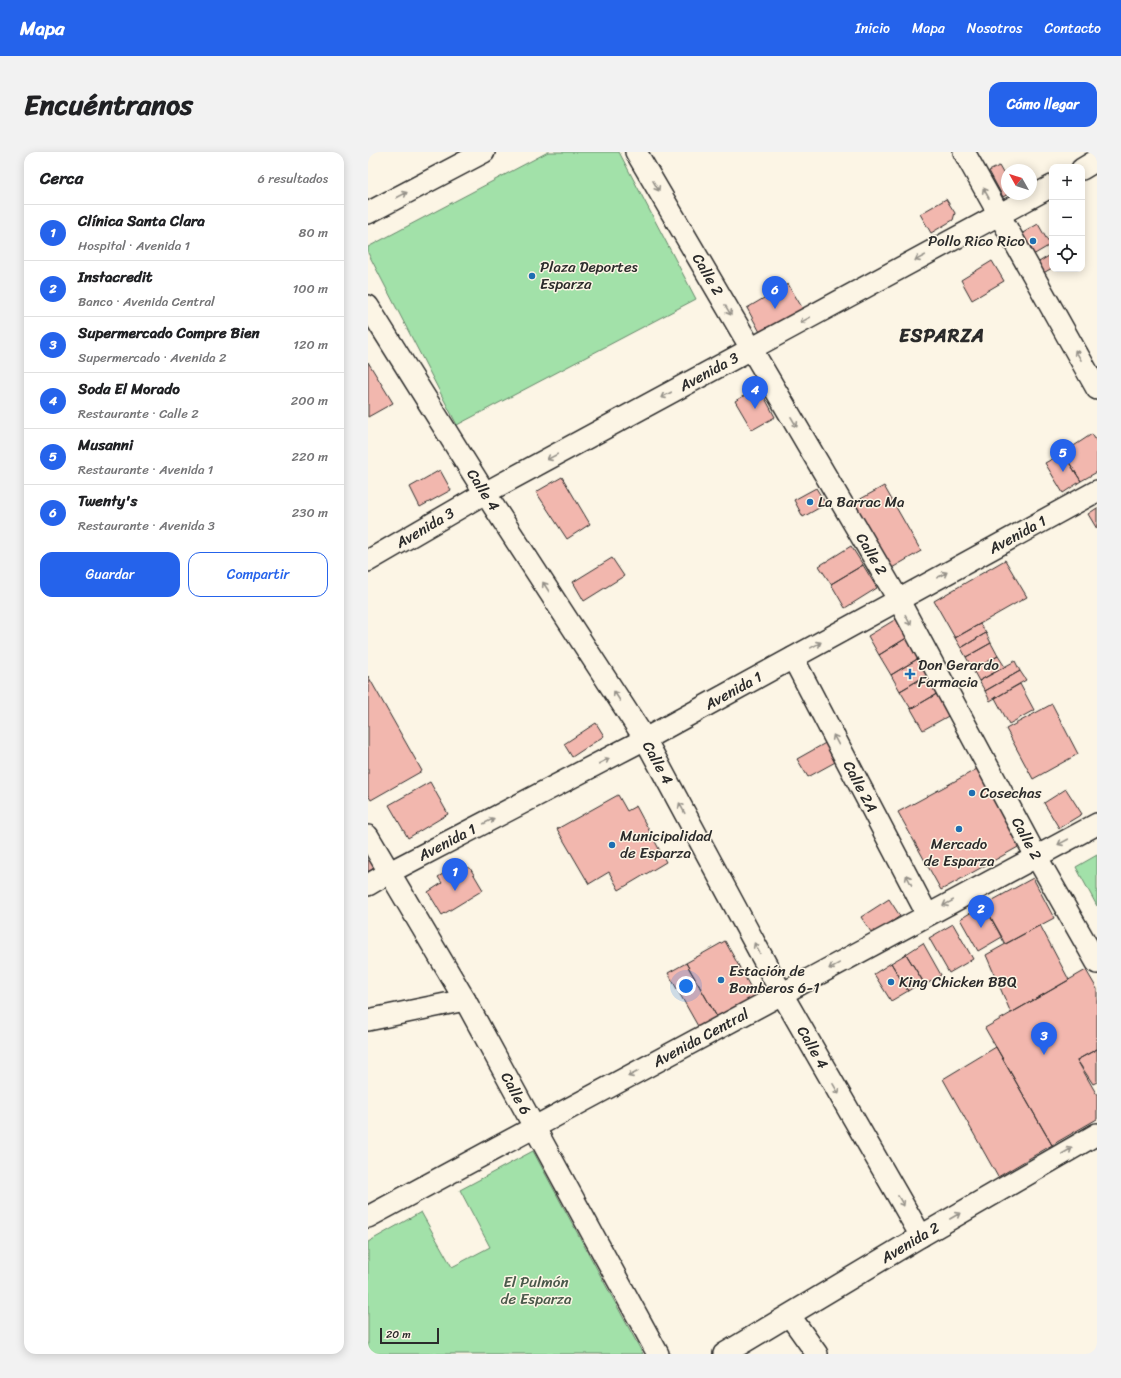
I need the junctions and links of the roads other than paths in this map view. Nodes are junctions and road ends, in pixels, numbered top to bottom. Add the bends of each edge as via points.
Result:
1 (484, 152) edge
2 (636, 152) edge
3 (964, 152) edge
4 (1097, 160) edge
5 (1085, 167) edge
6 (1049, 188) edge
7 (368, 213) edge
8 (999, 216) junction
9 (368, 306) edge
10 (751, 350) junction
11 (1097, 389) edge
12 (1097, 491) edge
13 (485, 493) junction
14 (368, 561) edge
15 (898, 599) junction
16 (793, 658) junction
17 (645, 739) junction
18 (1097, 824) edge
19 (368, 836) edge
20 (1036, 856) junction
21 (390, 872) junction
22 (368, 885) edge
23 (927, 914) junction
24 (1097, 963) edge
25 (782, 994) junction
26 (466, 1000) junction
27 (368, 1020) edge
28 (535, 1126) junction
29 (1097, 1134) edge
30 (368, 1218) edge
31 (921, 1236) junction
32 (790, 1316) junction
33 (658, 1354) edge
34 (724, 1354) edge
35 (817, 1354) edge

7 -> 1 street
2 -> 10 street, Calle 2
8 -> 3 street
4 - 5 street
6 - 8 street, Avenida 3
8 -> 10 street, Avenida 3
11 -> 8 street
9 - 13 street, Calle 4
10 -> 13 street, Avenida 3
10 -> 15 street, Calle 2
15 -> 12 street, Avenida 1
13 - 14 street, Avenida 3
17 -> 13 street, Calle 4
16 -> 15 street, Avenida 1
15 -> 20 street, Calle 2
16 - 17 street, Avenida 1
23 -> 16 street, Calle 2A
21 -> 17 street, Avenida 1
25 -> 17 street, Calle 4
18 -> 20 street, Avenida Central
19 - 21 street, Calle 6
20 -> 23 street, Avenida Central
20 - 24 street, Calle 2
21 - 22 street, Avenida 1
21 - 26 street, Calle 6
23 -> 25 street, Avenida Central
25 -> 28 street, Avenida Central
25 -> 31 street, Calle 4
26 - 27 street
26 - 28 street, Calle 6
28 - 30 street, Avenida Central
28 - 33 street, Calle 6
31 -> 29 street, Avenida 2
31 - 32 street, Avenida 2
32 - 34 street, Avenida 2
32 - 35 street

